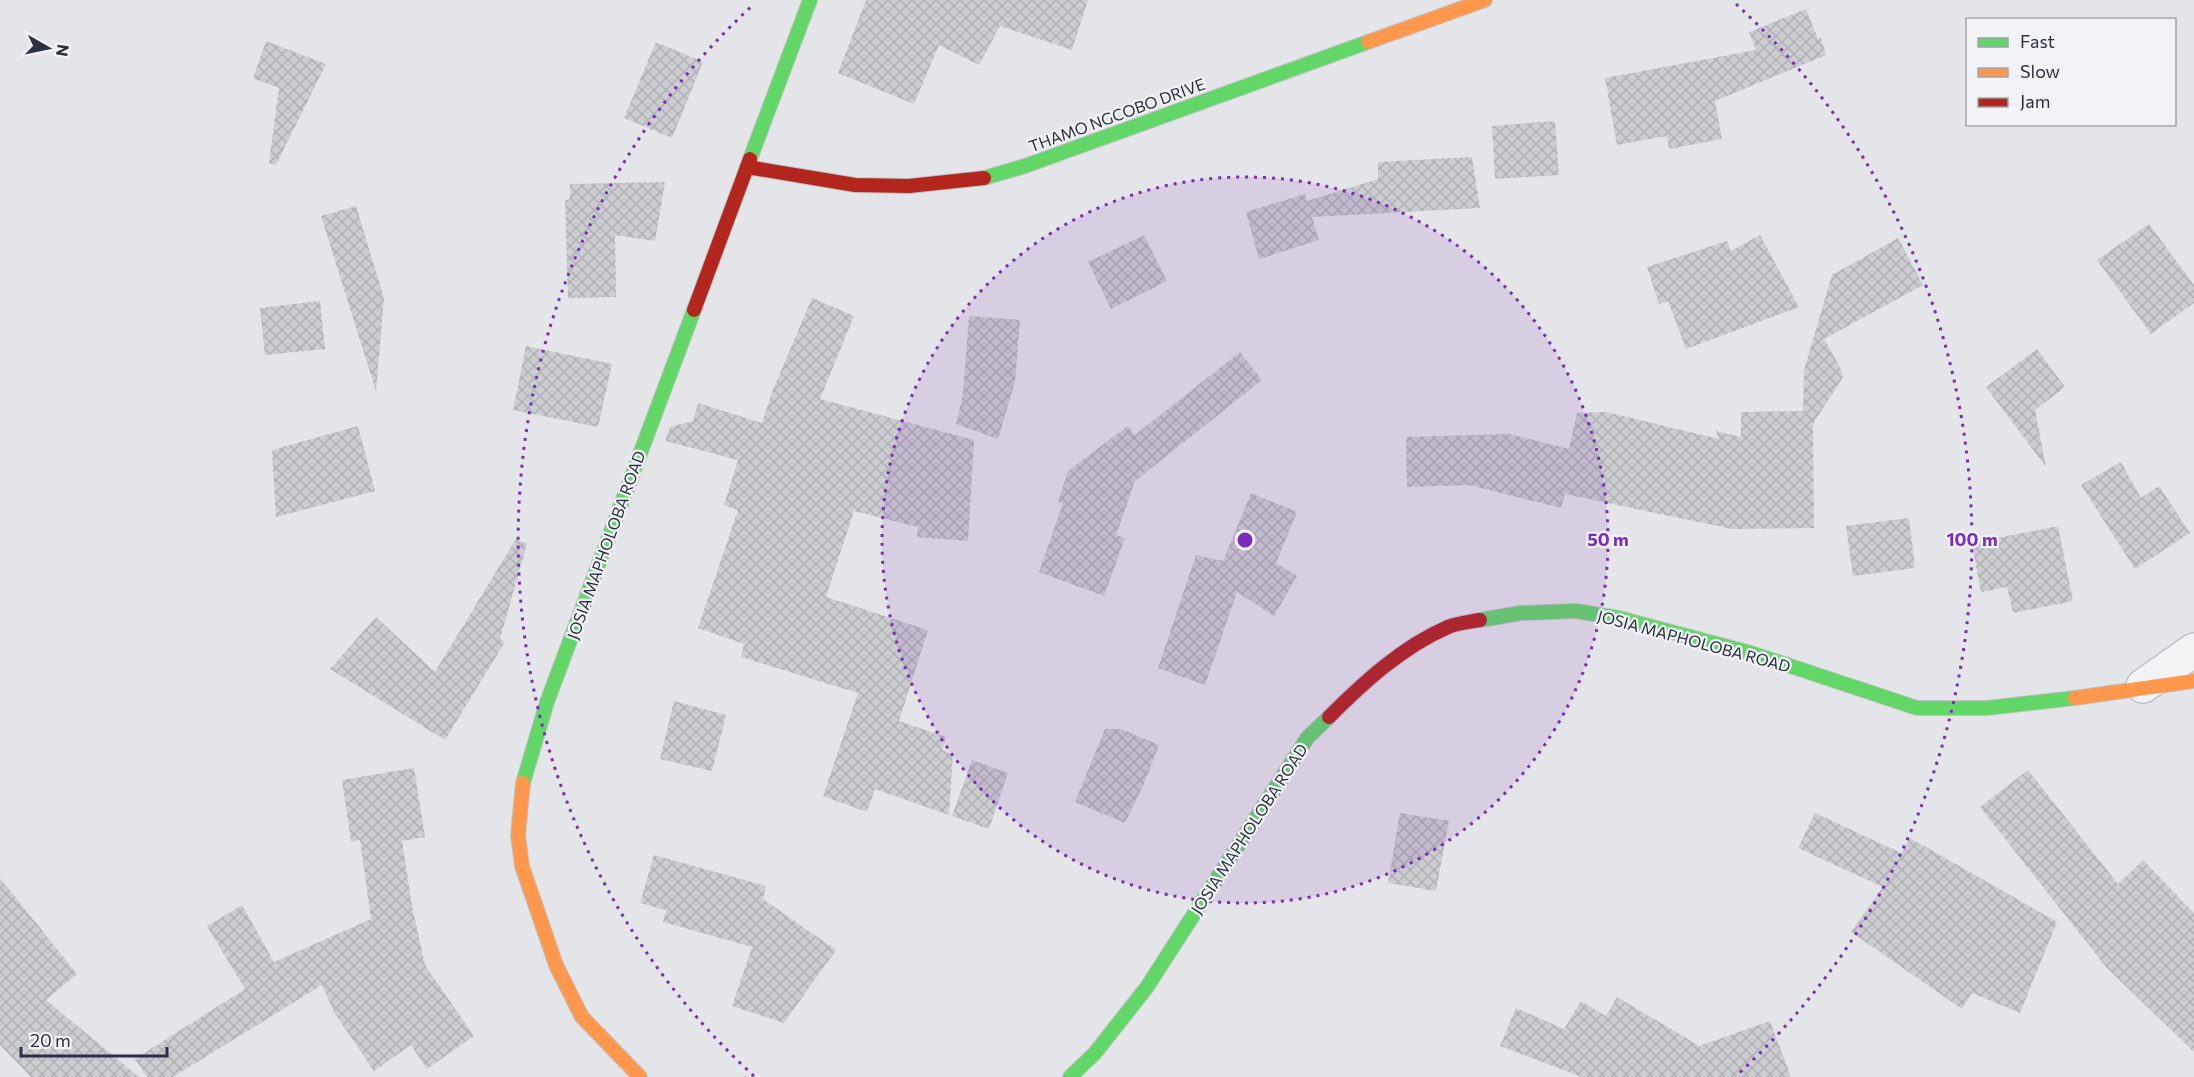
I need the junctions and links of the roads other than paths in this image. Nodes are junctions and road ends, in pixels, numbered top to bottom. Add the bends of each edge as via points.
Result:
1 (810, 0) edge
2 (1485, 0) edge
3 (747, 167) junction
4 (2194, 650) edge
5 (2194, 681) edge
6 (2143, 686) junction
7 (640, 1077) edge
8 (1070, 1077) edge

1 - 3 street, JOSIA MAPHOLOBA ROAD
2 - 3 street, THAMO NGCOBO DRIVE via 984,178 909,186 855,184
3 - 7 street, JOSIA MAPHOLOBA ROAD via 547,702 521,799 518,835 522,866 556,965 582,1017
4 - 6 street, JOSIA MAPHOLOBA ROAD
5 - 6 street
6 - 8 street, JOSIA MAPHOLOBA ROAD via 2004,708 1917,708 1751,653 1619,618 1576,611 1521,612 1449,626 1370,677 1308,736 1147,987 1095,1053

